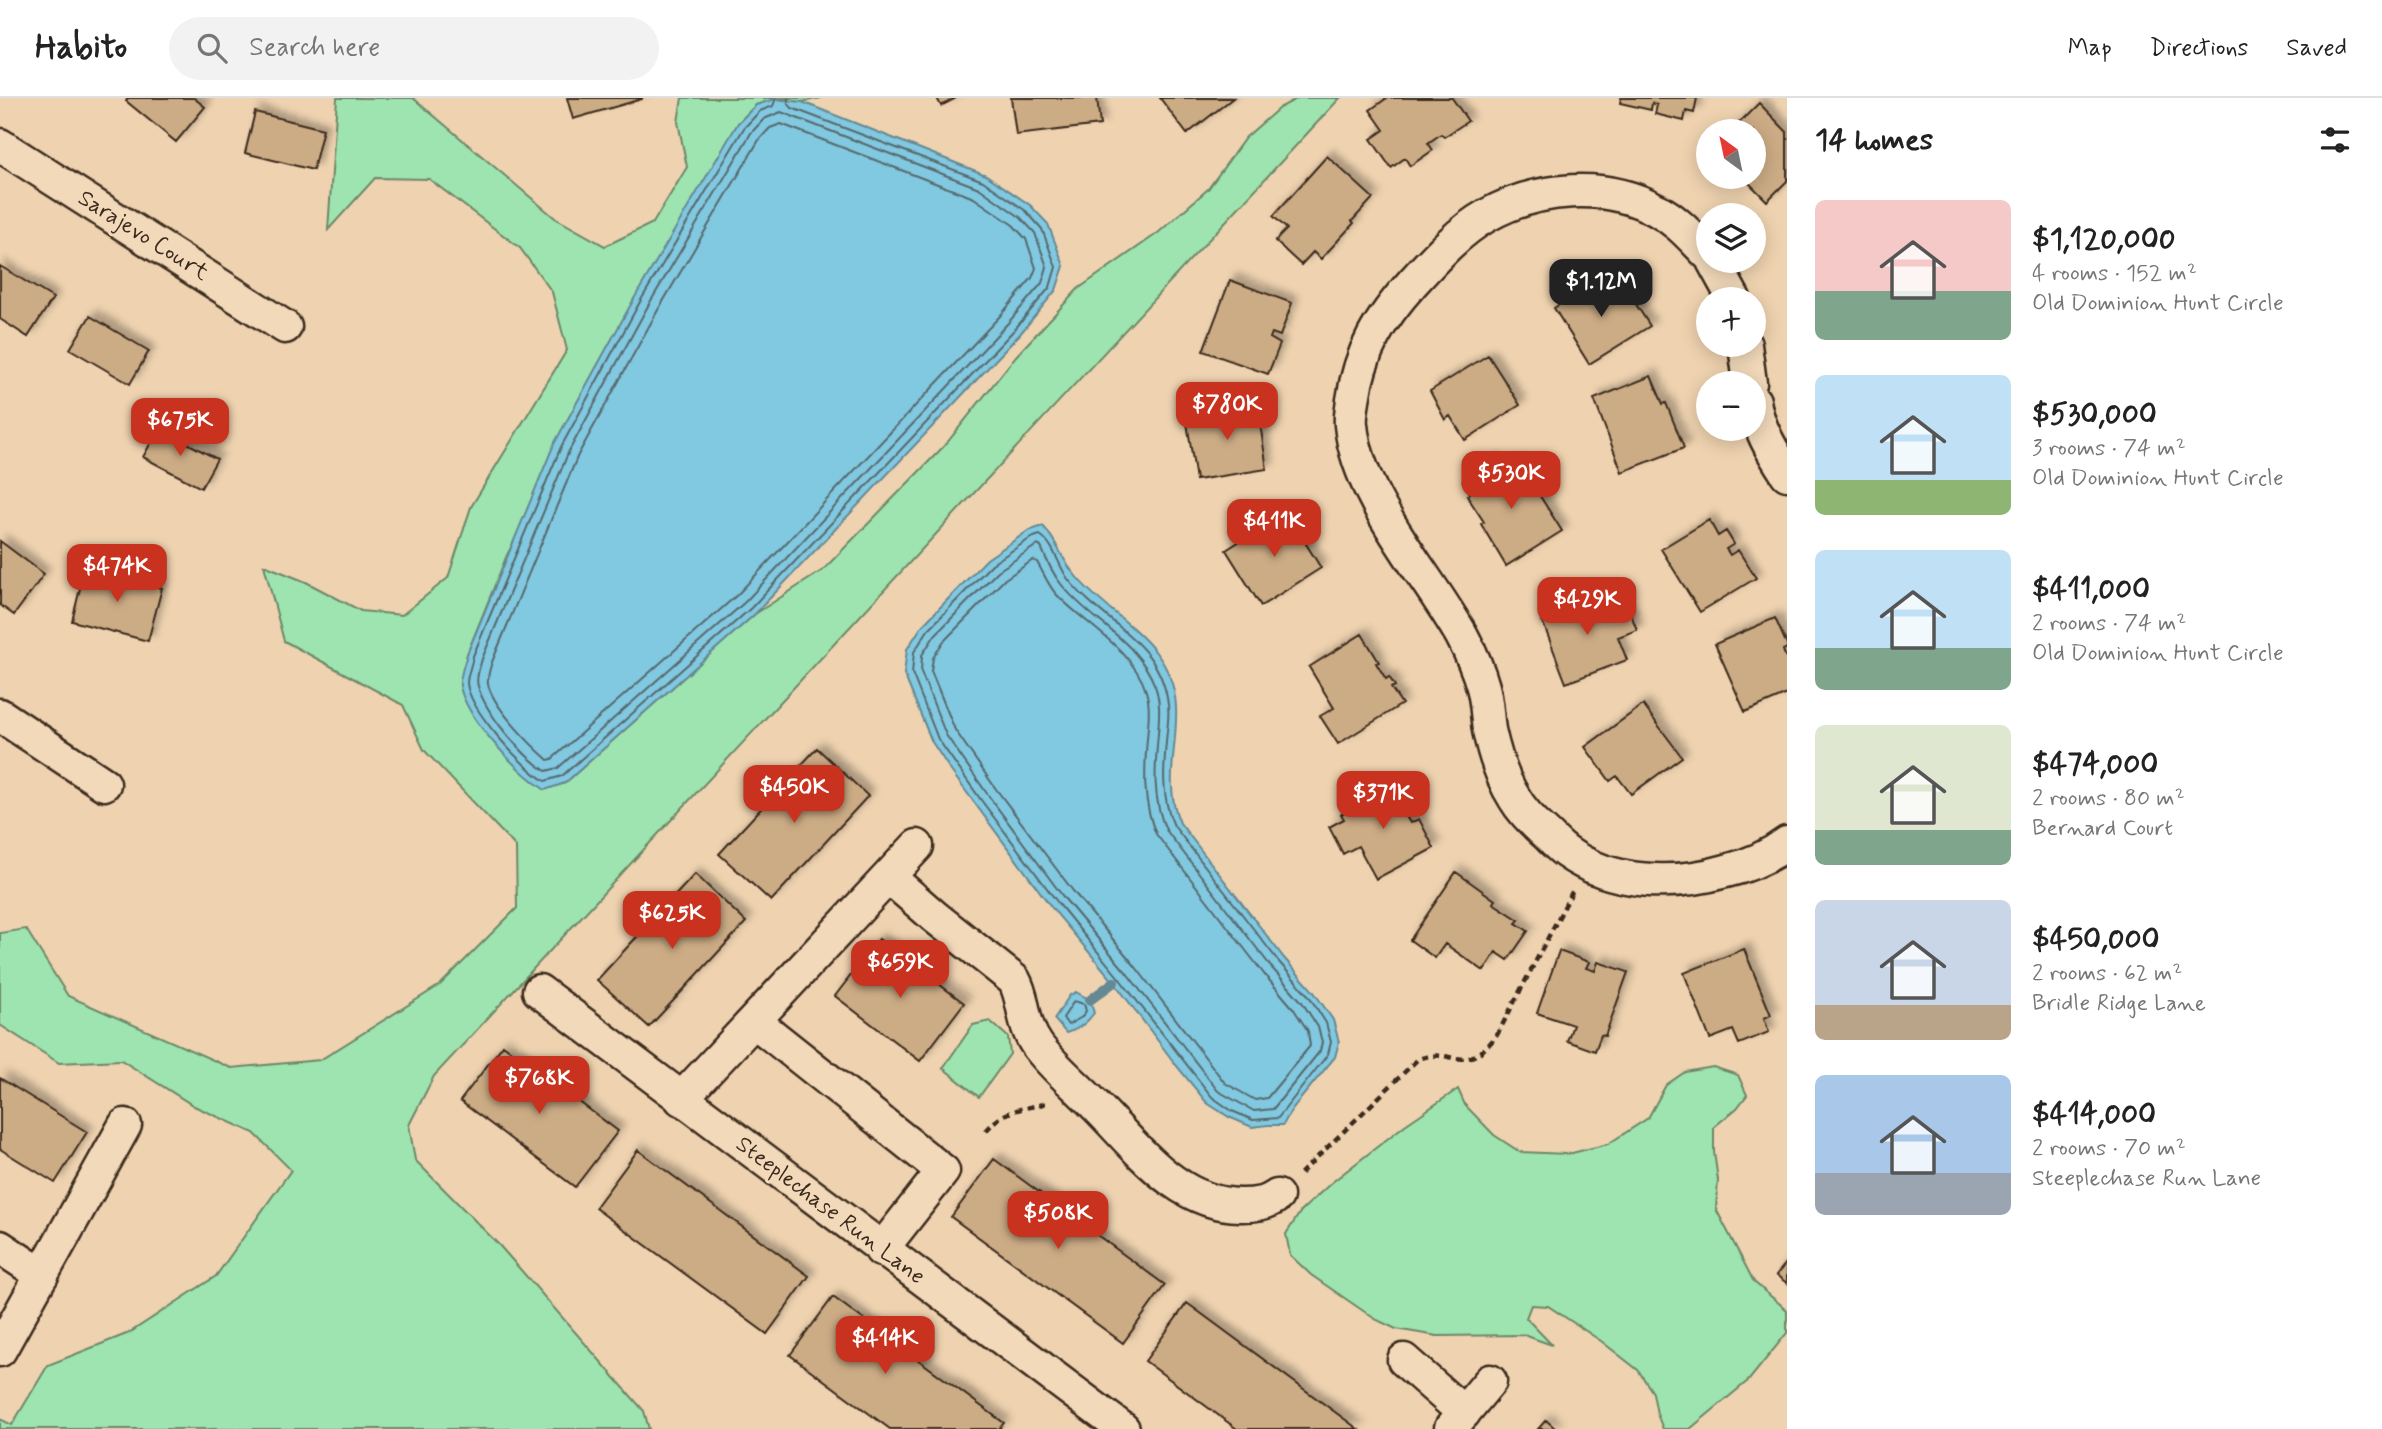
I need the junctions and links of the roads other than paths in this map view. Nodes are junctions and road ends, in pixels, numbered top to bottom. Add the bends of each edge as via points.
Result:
1 (0, 145) edge
2 (1696, 242) edge
3 (285, 327) dead end
4 (1766, 438) edge
5 (1787, 474) edge
6 (0, 715) edge
7 (104, 784) dead end
8 (917, 846) dead end
9 (1786, 847) edge
10 (889, 877) junction
11 (539, 991) dead end
12 (754, 1021) junction
13 (681, 1099) junction
14 (125, 1125) dead end
15 (1277, 1196) road end
16 (0, 1247) edge
17 (881, 1250) junction
18 (42, 1275) junction
19 (0, 1350) edge
20 (1404, 1360) dead end
21 (1490, 1381) dead end
22 (1457, 1421) edge
23 (1123, 1429) edge

1 - 3 street, Sarajevo Court
2 - 9 street via 1657,210 1625,196 1589,190 1533,195 1485,216 1444,248 1390,308 1367,344 1350,422 1358,462 1379,505 1475,661 1499,764 1515,799 1535,823 1565,852 1586,864 1619,876 1662,881 1699,879 1742,867
4 - 5 street
6 - 7 street
8 - 10 street
10 - 12 street
10 - 15 street via 1014,980 1035,1043 1162,1174 1194,1195 1230,1205 1254,1205
11 - 13 street, Steeplechase Run Lane
12 - 13 street
12 - 17 street via 943,1171
13 - 17 street, Steeplechase Run Lane
14 - 18 street
16 - 18 street
17 - 23 street, Steeplechase Run Lane
18 - 19 street
20 - 22 street
21 - 22 street

